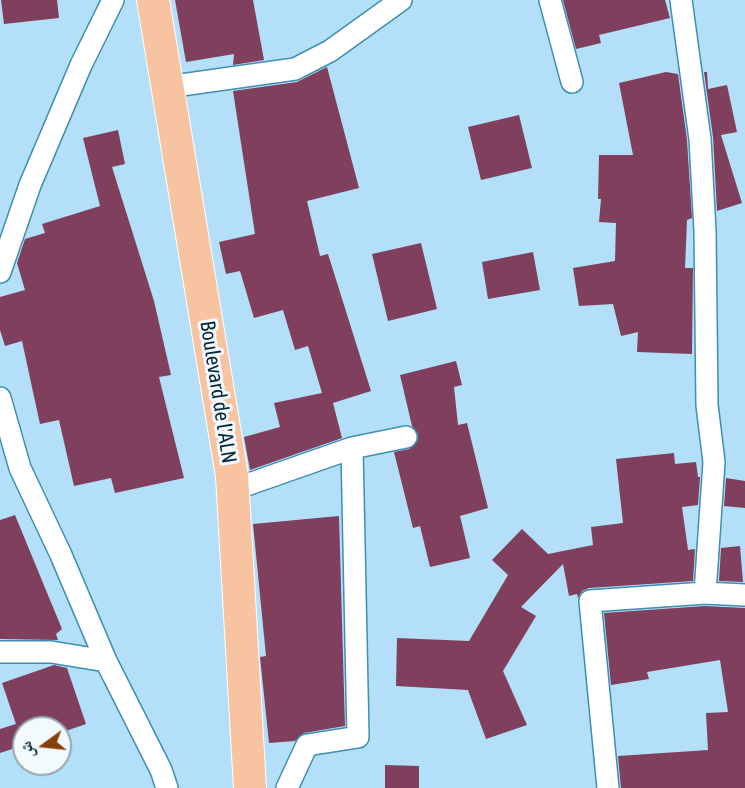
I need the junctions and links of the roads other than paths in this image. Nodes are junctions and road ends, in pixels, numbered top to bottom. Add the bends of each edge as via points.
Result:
1 (113, 0) edge
2 (153, 0) edge
3 (401, 0) edge
4 (550, 0) edge
5 (681, 0) edge
6 (572, 82) dead end
7 (167, 87) junction
8 (0, 272) edge
9 (0, 398) edge
10 (406, 437) dead end
11 (352, 448) junction
12 (232, 490) junction
13 (705, 593) junction
14 (745, 595) edge
15 (0, 652) edge
16 (106, 661) junction
17 (167, 788) edge
18 (250, 788) edge
19 (287, 788) edge
20 (608, 788) edge

1 - 8 street via 30,185
2 - 7 main road, Boulevard de l'ALN
3 - 7 street via 330,51 295,69
4 - 6 street
5 - 13 street via 700,139 705,231 707,405 714,462
7 - 12 main road, Boulevard de l'ALN
9 - 16 street via 20,468
10 - 11 street
11 - 12 street
11 - 19 street via 357,737 307,745
12 - 18 main road, Boulevard de l'ALN
13 - 14 street
13 - 20 street via 590,601
15 - 16 street via 51,652
16 - 17 street

